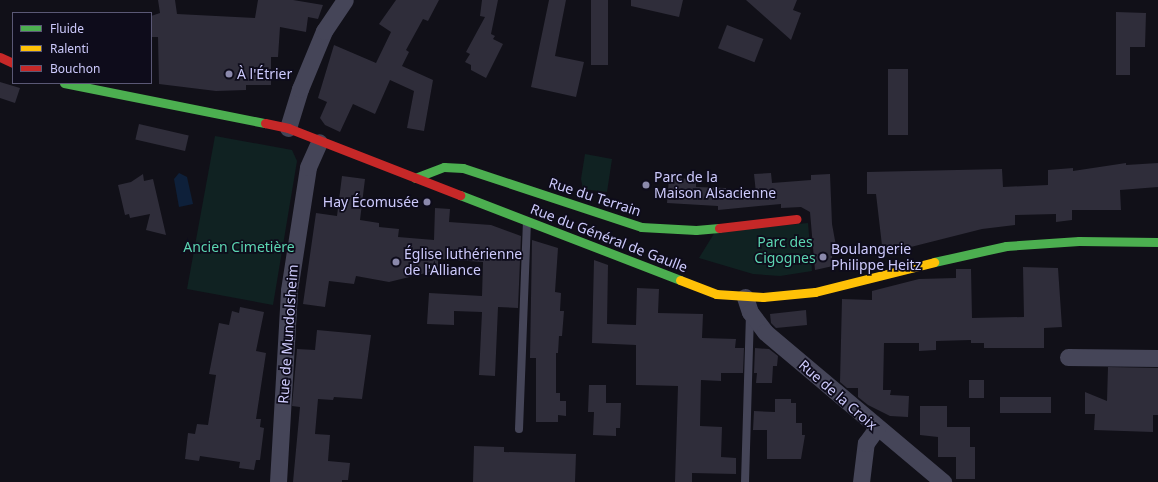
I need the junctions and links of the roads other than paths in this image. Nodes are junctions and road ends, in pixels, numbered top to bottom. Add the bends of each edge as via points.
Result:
1 (345, 0) edge
2 (0, 57) edge
3 (12, 63) edge
4 (69, 84) edge
5 (288, 128) junction
6 (319, 142) junction
7 (415, 178) junction
8 (796, 219) dead end
9 (527, 221) junction
10 (1158, 242) edge
11 (747, 305) junction
12 (1068, 357) dead end
13 (1158, 358) edge
14 (877, 428) junction
15 (519, 430) dead end
16 (278, 482) edge
17 (745, 482) edge
18 (861, 482) edge
19 (943, 482) edge

1 - 5 street via 330,18 324,31 300,89
2 - 3 main road
4 - 5 main road, Rue du Général de Gaulle
5 - 6 main road, Rue du Général de Gaulle
6 - 7 main road, Rue du Général de Gaulle
6 - 16 street, Rue de Mundolsheim via 308,167 289,290
7 - 8 main road, Rue du Terrain via 444,167 463,168 641,227 696,230
7 - 9 main road, Rue du Général de Gaulle
9 - 11 main road, Rue du Général de Gaulle
9 - 15 lane
10 - 11 main road, Rue du Général de Gaulle via 1079,241 992,248 815,292 783,296
11 - 14 street, Rue de la Croix via 765,332
11 - 17 lane
12 - 13 street
14 - 18 street via 866,443
14 - 19 street, Rue de la Croix

